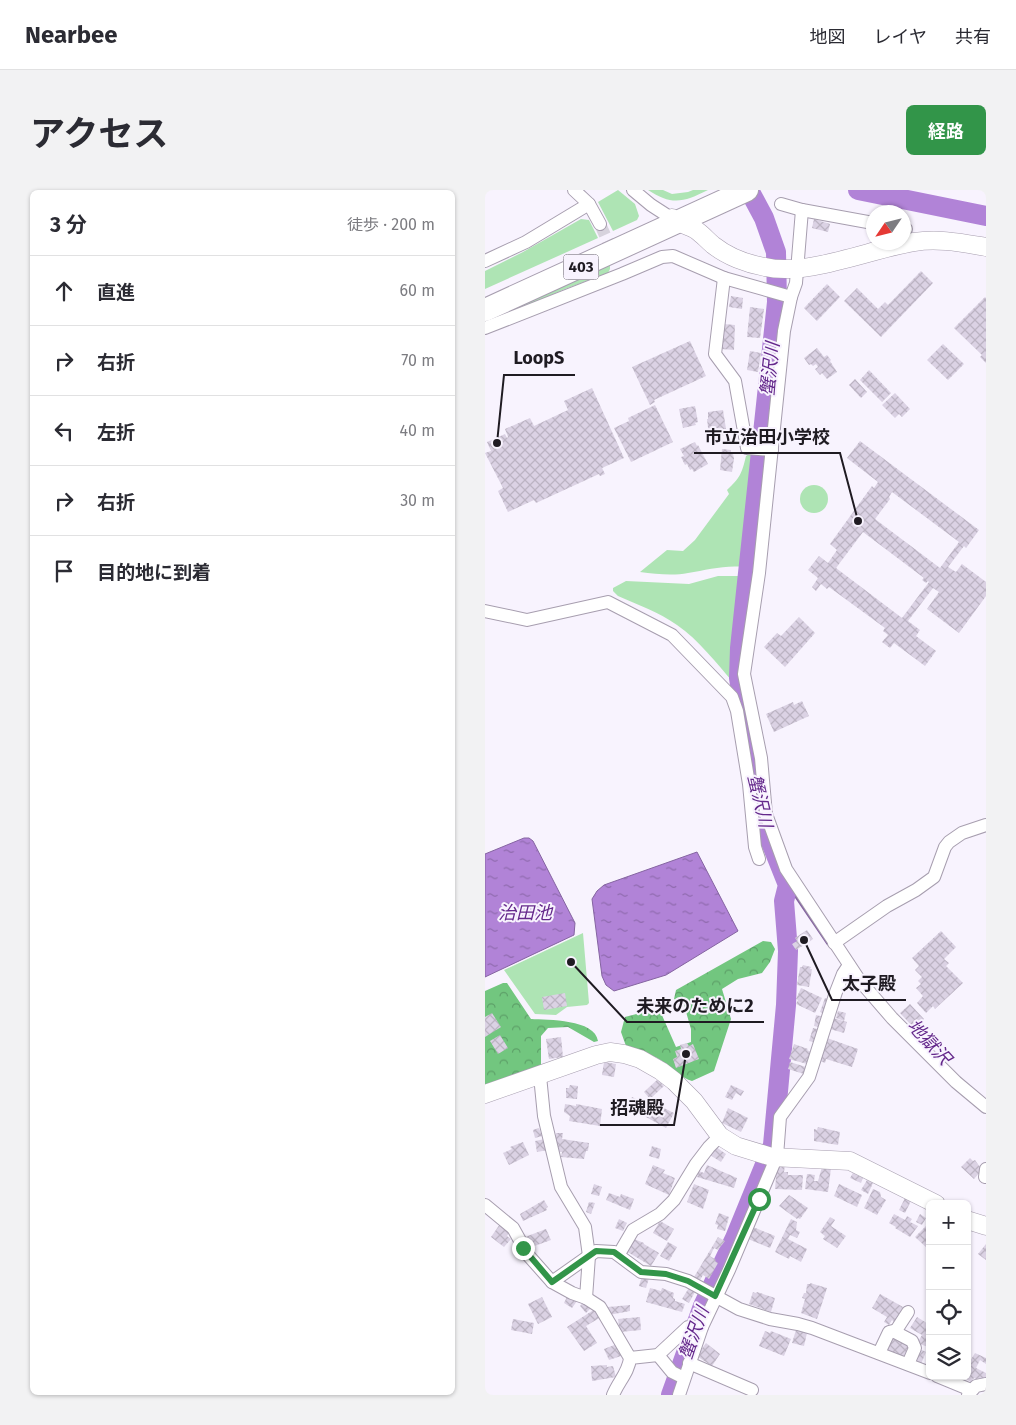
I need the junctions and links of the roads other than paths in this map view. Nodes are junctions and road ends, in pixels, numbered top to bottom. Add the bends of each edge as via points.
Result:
1 (574, 190) edge
2 (633, 190) edge
3 (747, 190) edge
4 (723, 194) edge
5 (589, 204) junction
6 (781, 204) dead end
7 (802, 210) junction
8 (673, 219) junction
9 (866, 222) edge
10 (600, 224) tunnel mouth
11 (986, 247) edge
12 (485, 261) edge
13 (617, 262) tunnel mouth
14 (792, 269) junction
15 (622, 274) junction
16 (724, 278) junction
17 (789, 296) junction
18 (485, 299) edge
19 (485, 310) edge
20 (485, 328) edge
21 (764, 449) junction
22 (485, 612) edge
23 (986, 825) edge
24 (759, 859) dead end
25 (834, 942) junction
26 (847, 968) junction
27 (539, 1076) junction
28 (485, 1094) edge
29 (986, 1107) edge
30 (720, 1136) junction
31 (771, 1156) junction
32 (928, 1200) edge
33 (485, 1205) edge
34 (971, 1221) edge
35 (986, 1226) edge
36 (619, 1254) junction
37 (589, 1256) junction
38 (552, 1282) junction
39 (712, 1293) junction
40 (586, 1298) junction
41 (908, 1312) dead end
42 (697, 1327) junction
43 (895, 1332) junction
44 (879, 1353) junction
45 (658, 1354) junction
46 (630, 1358) junction
47 (689, 1363) junction
48 (908, 1364) junction
49 (707, 1370) junction
50 (926, 1371) edge
51 (680, 1376) junction
52 (945, 1380) edge
53 (719, 1383) dead end
54 (986, 1384) edge
55 (752, 1390) dead end
56 (970, 1393) edge
57 (613, 1395) edge
58 (679, 1395) edge

1 - 5 street
2 - 8 street
3 - 4 highway
4 - 8 highway
5 - 10 street
5 - 12 street via 526,242
6 - 7 street
7 - 9 street
7 - 14 street
8 - 14 street via 696,230 735,258 766,268
8 - 18 highway, 403
8 - 19 highway, 403
11 - 14 street via 939,239
13 - 15 street
14 - 17 street via 796,283
15 - 16 street via 662,257 673,256
15 - 20 street
16 - 17 street
16 - 21 street via 715,354 735,381 747,448
17 - 21 street
21 - 25 street via 759,573 744,674 761,758 766,814 786,869
22 - 24 street via 527,620 608,602 672,635 731,697 737,711
23 - 25 street via 945,846 934,877
25 - 26 street
26 - 29 street via 892,1018
26 - 31 street via 809,1077 780,1117
27 - 28 street
27 - 30 street via 611,1052 639,1059 674,1081 695,1101
27 - 37 street via 544,1116 561,1187 585,1227
30 - 31 street via 736,1146
30 - 36 street via 696,1164 674,1200 633,1230
31 - 32 street via 850,1161
31 - 39 street via 729,1270
33 - 38 street via 513,1228 528,1255
34 - 35 street
36 - 37 street via 596,1251
36 - 39 street via 641,1272 666,1274
37 - 38 street
37 - 40 street
38 - 40 street
39 - 42 street
39 - 44 street via 739,1309 812,1328
40 - 46 street via 600,1307
41 - 43 street
42 - 45 street via 689,1327
42 - 47 street
43 - 44 street via 889,1332
43 - 48 street via 912,1341 915,1348
44 - 48 street
45 - 46 street
45 - 51 street
46 - 57 street
47 - 49 street
47 - 51 street
48 - 50 street
49 - 53 street
49 - 55 street
51 - 58 street
52 - 56 street
54 - 56 street via 976,1386

